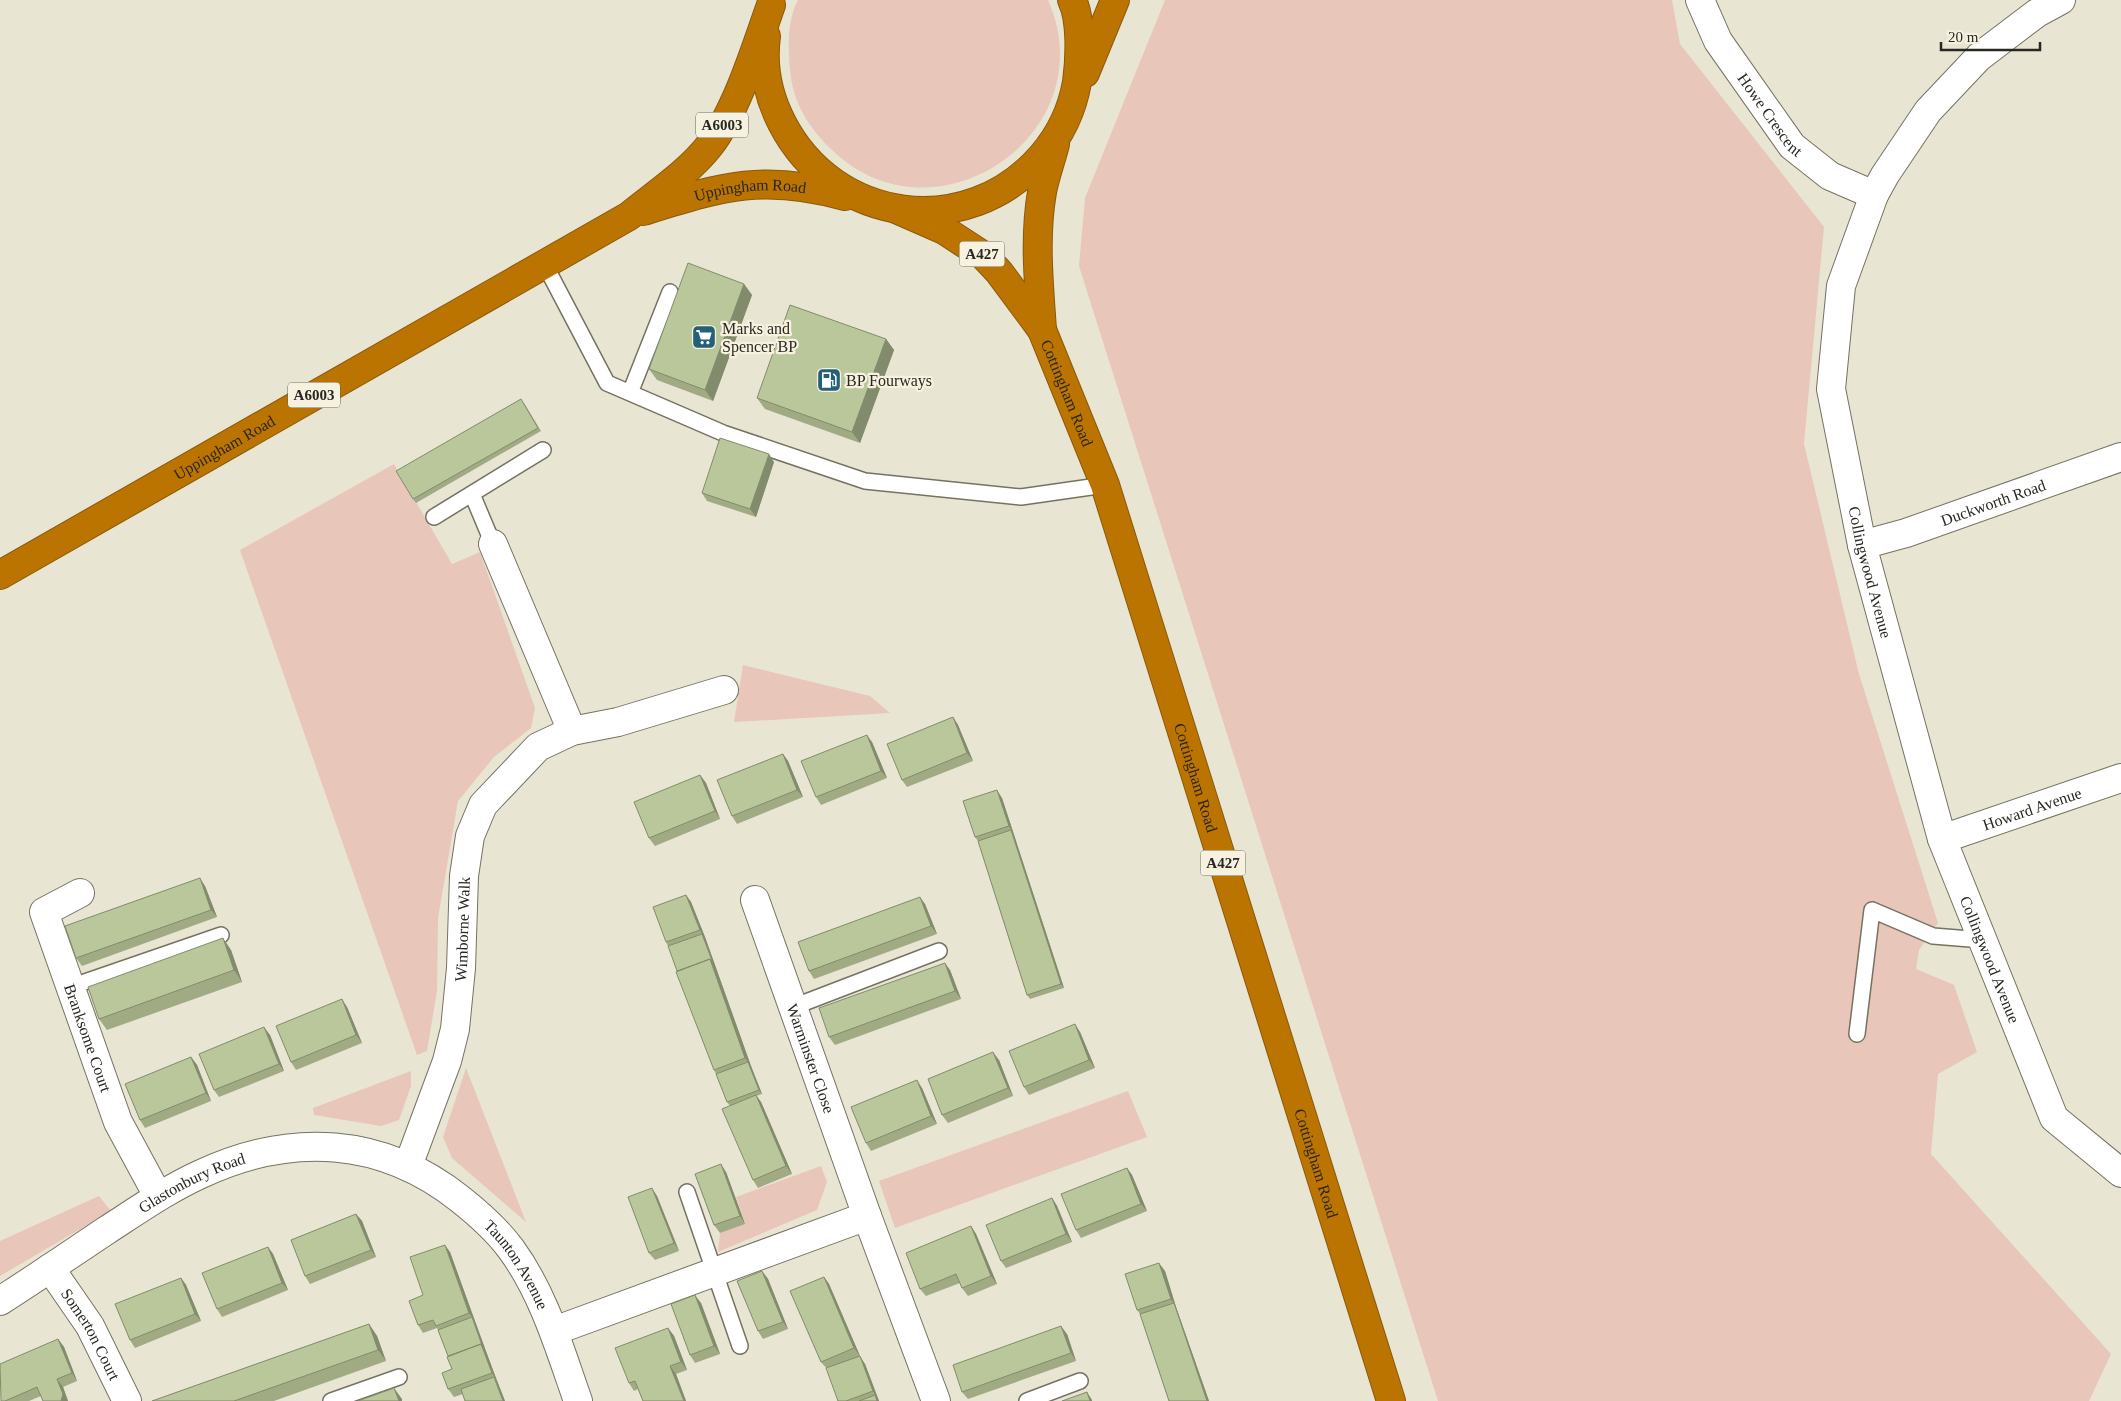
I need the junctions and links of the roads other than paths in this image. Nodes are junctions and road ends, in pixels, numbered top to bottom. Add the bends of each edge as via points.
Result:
1 (1072, 0) edge
2 (1115, 0) edge
3 (1700, 0) edge
4 (2061, 0) edge
5 (772, 2) edge
6 (1073, 103) junction
7 (1057, 138) junction
8 (1874, 195) junction
9 (884, 206) junction
10 (629, 216) junction
11 (544, 263) junction
12 (670, 292) dead end
13 (1042, 330) junction
14 (630, 392) junction
15 (544, 450) dead end
16 (2121, 457) edge
17 (1105, 485) junction
18 (472, 494) junction
19 (434, 517) dead end
20 (493, 544) joint
21 (1862, 545) junction
22 (0, 575) edge
23 (724, 690) dead end
24 (572, 731) junction
25 (2121, 778) edge
26 (1942, 839) junction
27 (80, 893) dead end
28 (755, 900) dead end
29 (221, 935) dead end
30 (1983, 940) junction
31 (939, 951) dead end
32 (70, 987) junction
33 (793, 1007) junction
34 (1857, 1034) dead end
35 (408, 1166) junction
36 (2121, 1173) edge
37 (687, 1192) dead end
38 (158, 1196) junction
39 (867, 1216) junction
40 (50, 1268) junction
41 (714, 1272) junction
42 (0, 1301) edge
43 (554, 1331) junction
44 (740, 1346) dead end
45 (399, 1377) dead end
46 (1080, 1381) dead end
47 (127, 1401) edge
48 (331, 1401) edge
49 (578, 1401) edge
50 (936, 1401) edge
51 (1028, 1401) edge
52 (1391, 1401) edge

1 - 6 highway via 1081,53
2 - 6 highway
3 - 8 street, Howe Crescent via 1718,41 1792,146 1830,176
4 - 8 street, Collingwood Avenue via 2037,13 1979,57 1928,111
5 - 9 highway via 764,53 771,102 794,146 828,181
5 - 10 highway, Uppingham Road / A6003 via 738,92 710,144 687,169
6 - 7 highway
7 - 9 highway via 1026,173 987,198 943,211
7 - 13 highway, Cottingham Road / A427 via 1042,192 1038,226
8 - 21 street, Collingwood Avenue via 1842,286 1831,389
9 - 10 highway, Uppingham Road / A6003 via 816,188 747,184 705,192
9 - 13 highway, Cottingham Road / A427 via 944,230 984,256
10 - 11 highway, Uppingham Road / A6003
11 - 14 lane via 607,383
11 - 22 highway, Uppingham Road / A6003
12 - 14 lane
13 - 17 highway, Cottingham Road / A427
14 - 17 lane via 723,433 864,482 1022,497
15 - 18 lane
16 - 21 street, Duckworth Road via 1906,533
17 - 52 highway, Cottingham Road / A427
18 - 19 lane
18 - 20 lane
20 - 24 street
21 - 26 street, Collingwood Avenue
23 - 24 street, Wimborne Walk via 618,722
24 - 35 street, Wimborne Walk via 538,747 505,780 483,805 470,836 464,876 455,1029 447,1062
25 - 26 street, Howard Avenue
26 - 30 street, Collingwood Avenue
27 - 32 street, Branksome Court via 44,912
28 - 33 street, Warminster Close
29 - 32 lane
30 - 34 lane via 1933,936 1872,910
30 - 36 street, Collingwood Avenue via 2054,1118
31 - 33 lane
32 - 38 street, Branksome Court via 118,1122
33 - 39 street, Warminster Close
35 - 38 street, Glastonbury Road via 375,1153 332,1147 286,1147 234,1160
35 - 43 street, Taunton Avenue via 442,1184 483,1216 511,1249
37 - 41 lane
38 - 40 street, Glastonbury Road
39 - 41 street
39 - 50 street, Warminster Close
40 - 42 street, Glastonbury Road
40 - 47 street, Somerton Court via 90,1326
41 - 43 street
41 - 44 lane
43 - 49 street, Taunton Avenue
45 - 48 lane
46 - 51 lane

